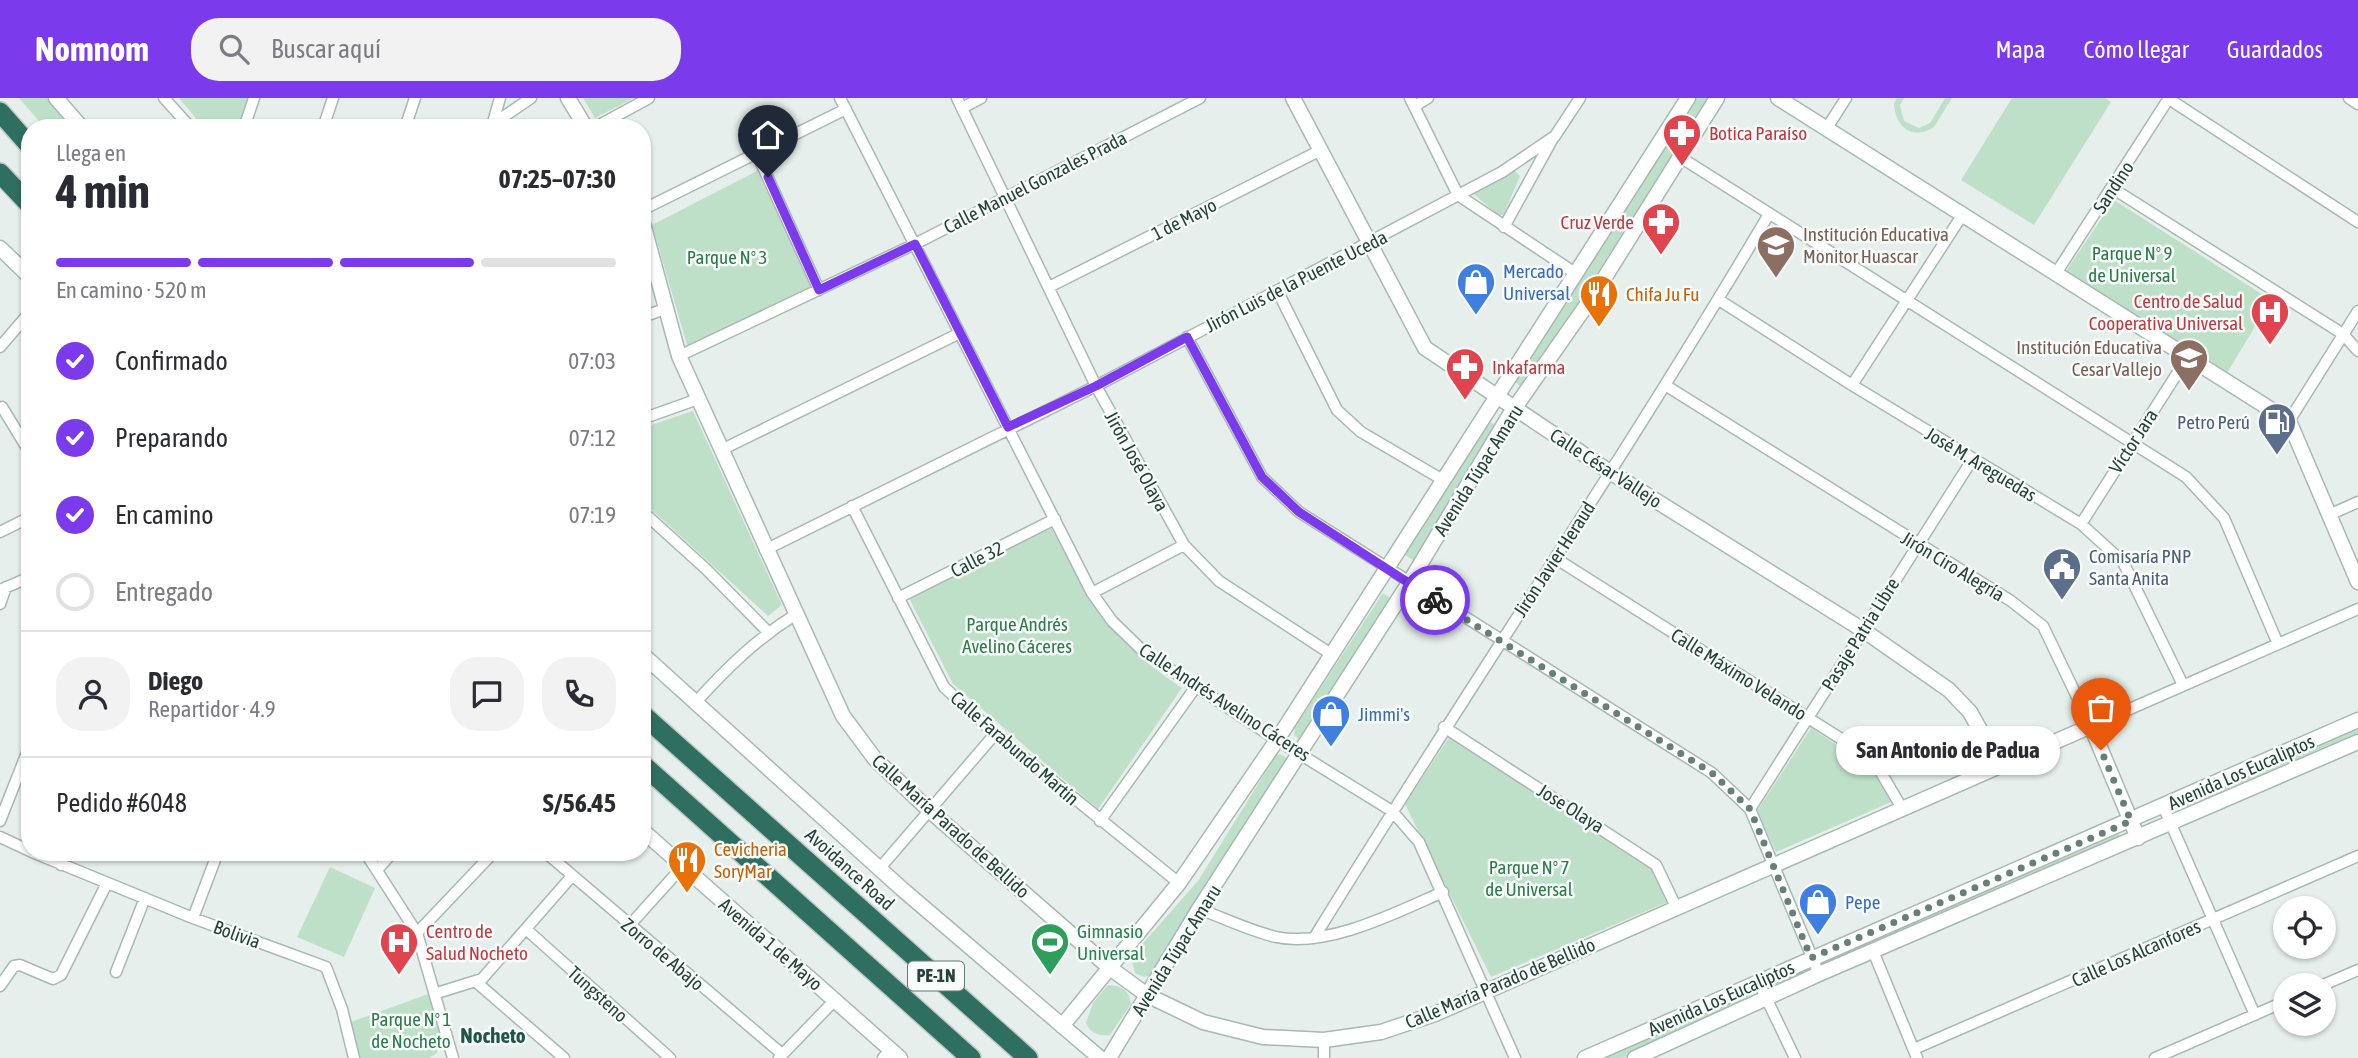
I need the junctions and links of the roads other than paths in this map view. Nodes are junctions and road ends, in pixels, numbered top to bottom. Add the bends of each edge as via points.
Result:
1 (4, 98) edge
2 (56, 98) edge
3 (164, 98) edge
4 (254, 98) edge
5 (332, 98) edge
6 (415, 98) edge
7 (500, 98) edge
8 (531, 98) edge
9 (568, 98) edge
10 (649, 98) edge
11 (840, 98) edge
12 (981, 98) edge
13 (1200, 98) edge
14 (1293, 98) edge
15 (1428, 98) edge
16 (1580, 98) edge
17 (1688, 98) edge
18 (1717, 98) edge
19 (1778, 98) edge
20 (1846, 98) edge
21 (2169, 98) edge
22 (2349, 98) edge
23 (1413, 102) edge
24 (959, 103) edge
25 (2358, 104) edge
26 (846, 109) junction
27 (0, 111) edge
28 (74, 119) edge
29 (183, 119) edge
30 (247, 119) edge
31 (326, 119) edge
32 (411, 119) edge
33 (494, 119) edge
34 (502, 119) edge
35 (581, 119) edge
36 (610, 119) edge
37 (1828, 128) junction
38 (21, 132) edge
39 (21, 136) edge
40 (1555, 136) junction
41 (1319, 151) junction
42 (757, 155) junction
43 (1680, 157) junction
44 (0, 173) edge
45 (2112, 188) junction
46 (21, 195) edge
47 (1458, 195) junction
48 (1006, 196) junction
49 (651, 206) edge
50 (1769, 214) junction
51 (1961, 217) junction
52 (2358, 222) edge
53 (1504, 227) junction
54 (915, 244) junction
55 (1369, 245) junction
56 (0, 248) edge
57 (651, 255) edge
58 (21, 268) edge
59 (1575, 273) junction
60 (2055, 275) junction
61 (1049, 287) junction
62 (819, 290) junction
63 (1278, 292) junction
64 (1719, 300) junction
65 (1907, 302) junction
66 (665, 309) junction
67 (2358, 310) edge
68 (651, 314) edge
69 (21, 323) edge
70 (960, 333) junction
71 (2343, 334) junction
72 (1187, 337) junction
73 (0, 348) edge
74 (2358, 351) edge
75 (679, 356) junction
76 (2187, 358) junction
77 (1665, 385) junction
78 (1852, 385) junction
79 (1096, 386) junction
80 (1495, 396) junction
81 (698, 399) junction
82 (2, 407) dead end
83 (1514, 409) junction
84 (651, 416) edge
85 (2288, 421) junction
86 (1008, 427) junction
87 (21, 438) edge
88 (2132, 441) junction
89 (720, 450) junction
90 (1972, 460) junction
91 (1610, 472) junction
92 (1443, 480) junction
93 (2358, 502) edge
94 (852, 506) junction
95 (2329, 515) junction
96 (651, 519) edge
97 (1055, 519) junction
98 (21, 521) edge
99 (2081, 524) junction
100 (0, 531) edge
101 (1916, 544) junction
102 (1184, 545) junction
103 (765, 550) junction
104 (1555, 558) junction
105 (1385, 568) junction
106 (21, 581) edge
107 (2358, 582) edge
108 (1409, 583) junction
109 (3, 589) edge
110 (1092, 593) junction
111 (898, 598) junction
112 (0, 604) edge
113 (2358, 609) edge
114 (795, 615) junction
115 (1863, 630) junction
116 (768, 632) junction
117 (1500, 640) junction
118 (2278, 644) junction
119 (1331, 654) junction
120 (651, 662) edge
121 (2183, 685) junction
122 (1195, 688) junction
123 (695, 703) junction
124 (1808, 718) junction
125 (2358, 720) edge
126 (651, 722) edge
127 (2091, 726) junction
128 (1444, 727) junction
129 (995, 734) junction
130 (1277, 740) junction
131 (2358, 742) edge
132 (1302, 754) junction
133 (2000, 766) junction
134 (21, 767) edge
135 (651, 772) edge
136 (2163, 806) junction
137 (1750, 809) junction
138 (929, 810) junction
139 (1903, 810) junction
140 (1392, 811) junction
141 (0, 821) edge
142 (1100, 821) junction
143 (2131, 821) junction
144 (2171, 823) junction
145 (0, 837) edge
146 (651, 838) edge
147 (2138, 838) junction
148 (21, 847) edge
149 (2358, 856) edge
150 (52, 861) edge
151 (63, 861) edge
152 (215, 861) edge
153 (372, 861) edge
154 (385, 861) edge
155 (485, 861) edge
156 (555, 861) edge
157 (61, 865) junction
158 (683, 866) junction
159 (880, 868) junction
160 (1773, 868) junction
161 (378, 869) junction
162 (572, 876) junction
163 (107, 883) junction
164 (1179, 883) junction
165 (1443, 892) junction
166 (145, 898) junction
167 (1199, 909) junction
168 (1677, 909) junction
169 (193, 918) junction
170 (2213, 919) junction
171 (629, 926) junction
172 (527, 930) junction
173 (417, 933) junction
174 (1314, 938) junction
175 (1873, 951) junction
176 (1811, 958) junction
177 (1110, 968) junction
178 (2358, 970) edge
179 (116, 972) dead end
180 (1819, 974) junction
181 (2336, 979) edge
182 (475, 981) junction
183 (1758, 981) junction
184 (0, 985) edge
185 (1486, 990) junction
186 (437, 993) junction
187 (1147, 995) junction
188 (1766, 998) junction
189 (835, 1000) junction
190 (2273, 1007) edge
191 (2255, 1014) junction
192 (1062, 1026) junction
193 (1324, 1040) junction
194 (1915, 1054) edge
195 (891, 1055) edge
196 (780, 1056) edge
197 (354, 1058) edge
198 (453, 1058) edge
199 (564, 1058) edge
200 (670, 1058) edge
201 (971, 1058) edge
202 (1028, 1058) edge
203 (1100, 1058) edge
204 (1109, 1058) edge
205 (1324, 1058) edge
206 (1515, 1058) edge
207 (1585, 1058) edge
208 (1635, 1058) edge
209 (1794, 1058) edge
210 (2156, 1058) edge

1 - 38 highway
2 - 28 street
3 - 29 street
4 - 30 street
5 - 31 street
6 - 32 street
7 - 33 street
8 - 34 street
9 - 35 street
10 - 36 street
11 - 26 street, Calle Andrés Avelino Cáceres
12 - 24 street
13 - 48 street, Calle Manuel Gonzales Prada
14 - 41 street, Calle César Vallejo
15 - 23 street
16 - 40 street, Jirón Luis de la Puente Uceda
17 - 59 street, Avenida Túpac Amaru
18 - 43 street, Avenida Túpac Amaru
19 - 37 street
20 - 37 street
21 - 45 street, Sandino
21 - 52 street
22 - 25 street
23 - 47 street
24 - 48 street, Jirón José Olaya
26 - 42 street
26 - 54 street, Calle Andrés Avelino Cáceres
27 - 39 highway
37 - 51 street
40 - 47 street, Jirón Luis de la Puente Uceda
40 - 53 street
41 - 55 street, Calle César Vallejo
41 - 61 street, 1 de Mayo
42 - 49 street
42 - 62 street
43 - 50 street
43 - 83 street, Avenida Túpac Amaru via 1595,293
44 - 46 highway
45 - 60 street, Sandino
45 - 71 street
47 - 53 street
47 - 55 street, Jirón Luis de la Puente Uceda
48 - 54 street, Calle Manuel Gonzales Prada
48 - 61 street, Jirón José Olaya
50 - 64 street, Jirón Javier Heraud
50 - 65 street
51 - 60 street
51 - 65 street
53 - 59 street
54 - 62 street, Calle Manuel Gonzales Prada
54 - 70 street, Calle Andrés Avelino Cáceres
55 - 63 street, Jirón Luis de la Puente Uceda
55 - 80 street, Calle César Vallejo via 1425,348
56 - 58 street
57 - 66 street, Calle María Parado de Bellido
59 - 80 street, Avenida Túpac Amaru
60 - 76 street
61 - 79 street, Jirón José Olaya
62 - 75 street, Calle Manuel Gonzales Prada
63 - 72 street, Jirón Luis de la Puente Uceda
63 - 92 street via 1337,410 1361,432
64 - 77 street, Jirón Javier Heraud
64 - 78 street, José M. Areguedas
65 - 78 street
65 - 88 street
66 - 68 street
66 - 75 street, Calle María Parado de Bellido
67 - 71 street
69 - 73 street
70 - 86 street, Calle Andrés Avelino Cáceres
70 - 89 street
71 - 74 street
71 - 85 street
72 - 79 street, Jirón Luis de la Puente Uceda
72 - 105 street via 1262,477 1299,512
75 - 81 street, Calle María Parado de Bellido
76 - 85 street
76 - 88 street, Víctor Jara
77 - 91 street, Jirón Javier Heraud
77 - 101 street, Jirón Ciro Alegría
78 - 90 street, José M. Areguedas
79 - 86 street, Jirón Luis de la Puente Uceda
79 - 102 street, Jirón José Olaya
80 - 83 street, Calle César Vallejo
80 - 92 street, Avenida Túpac Amaru
81 - 84 street
81 - 89 street, Calle María Parado de Bellido
82 - 87 street
83 - 91 street, Calle César Vallejo
83 - 108 street, Avenida Túpac Amaru
85 - 95 street
86 - 94 street, Jirón Luis de la Puente Uceda
86 - 97 street, Calle Andrés Avelino Cáceres
88 - 99 street, Víctor Jara
88 - 118 street via 2186,477 2224,518
89 - 103 street, Calle María Parado de Bellido
90 - 99 street, José M. Areguedas
90 - 101 street, Pasaje Patria Libre
91 - 104 street, Jirón Javier Heraud
91 - 115 street, Calle César Vallejo
92 - 105 street, Avenida Túpac Amaru
93 - 95 street
94 - 103 street, Jirón Luis de la Puente Uceda
94 - 111 street, Calle Farabundo Martín
95 - 107 street
96 - 116 street
97 - 110 street, Calle Andrés Avelino Cáceres
97 - 111 street, Calle 32
98 - 100 street
99 - 121 street, José M. Areguedas via 2123,562
101 - 115 street, Pasaje Patria Libre
101 - 127 street, Jirón Ciro Alegría via 2011,601 2043,626
102 - 110 street
102 - 119 street, Jirón José Olaya via 1219,581
103 - 114 street, Calle María Parado de Bellido
104 - 117 street, Jirón Javier Heraud
104 - 124 street, Calle Máximo Velando
105 - 108 street
105 - 119 street, Avenida Túpac Amaru
106 - 109 street
108 - 117 street
108 - 132 street, Avenida Túpac Amaru
109 - 112 street
110 - 122 street, Calle Andrés Avelino Cáceres via 1128,638
111 - 129 street, Calle Farabundo Martín via 944,687
113 - 118 street, Calle María Parado de Bellido
114 - 116 street
114 - 138 street, Calle María Parado de Bellido via 843,716 875,759
115 - 124 street, Pasaje Patria Libre
115 - 133 street, Calle César Vallejo via 1949,690 1970,712
116 - 123 street
117 - 128 street, Jirón Javier Heraud
117 - 137 street via 1712,773
118 - 121 street, Calle María Parado de Bellido
119 - 130 street, Avenida Túpac Amaru
120 - 123 street
121 - 127 street, Calle María Parado de Bellido
122 - 130 street, Calle Andrés Avelino Cáceres
122 - 142 street
123 - 159 street
124 - 137 street, Pasaje Patria Libre
124 - 139 street, Calle Máximo Velando via 1873,759
125 - 136 street, Avenida Los Eucaliptos
126 - 202 highway, Avoidance Road / PE-1N
127 - 133 street, Calle María Parado de Bellido
127 - 143 street, Jirón Ciro Alegría
128 - 140 street, Jirón Javier Heraud
128 - 168 street, Jose Olaya via 1656,865
129 - 138 street
129 - 142 street, Calle Farabundo Martín
130 - 132 street, Calle Andrés Avelino Cáceres
130 - 164 street, Avenida Túpac Amaru
131 - 144 street, Avenida Los Eucaliptos
132 - 140 street, Calle Andrés Avelino Cáceres
132 - 167 street, Avenida Túpac Amaru
133 - 139 street, Calle María Parado de Bellido
134 - 141 street
135 - 201 highway, PE-1N
136 - 143 street, Avenida Los Eucaliptos
136 - 144 street
137 - 160 street
138 - 159 street
138 - 177 street, Calle María Parado de Bellido
139 - 160 street, Calle María Parado de Bellido
140 - 165 street, Calle Andrés Avelino Cáceres via 1419,842
140 - 174 street, Jirón Javier Heraud
142 - 164 street, Calle Farabundo Martín
143 - 147 street, Jirón Ciro Alegría
143 - 176 street, Avenida Los Eucaliptos
144 - 147 street, Avenida Los Eucaliptos
144 - 170 street
145 - 148 street, Bolivia
146 - 158 street, Avenida 1 de Mayo
147 - 175 street, Avenida Los Eucaliptos
149 - 170 street, Calle Los Alcanfores
150 - 157 street, Bolivia
151 - 157 street
152 - 169 street
153 - 161 street
154 - 161 street
155 - 173 street
156 - 162 street, Zorro de Abajo
157 - 163 street, Bolivia
158 - 171 street
158 - 189 street, Avenida 1 de Mayo
159 - 192 street
160 - 168 street, Calle María Parado de Bellido
160 - 176 street
161 - 173 street
162 - 171 street, Zorro de Abajo
162 - 172 street
163 - 166 street, Bolivia
163 - 184 street via 61,975 53,979 20,965
164 - 177 street, Avenida Túpac Amaru
165 - 174 street via 1380,920
165 - 185 street, Calle Andrés Avelino Cáceres
166 - 169 street, Bolivia
166 - 179 street
167 - 174 street via 1277,937
167 - 187 street, Avenida Túpac Amaru
168 - 185 street, Calle María Parado de Bellido
169 - 197 street, Bolivia via 326,967
170 - 191 street
170 - 194 street, Calle Los Alcanfores
171 - 196 street, Zorro de Abajo
172 - 182 street
172 - 200 street, Tungsteno
173 - 186 street
175 - 180 street, Avenida Los Eucaliptos
175 - 194 street
176 - 180 street
176 - 183 street, Avenida Los Eucaliptos
177 - 187 street, Calle María Parado de Bellido
177 - 192 street, Avenida Túpac Amaru
178 - 181 street
180 - 188 street, Avenida Los Eucaliptos
182 - 186 street
182 - 199 street
183 - 188 street
183 - 207 street, Avenida Los Eucaliptos
185 - 193 street, Calle María Parado de Bellido via 1381,1032
185 - 206 street, Calle Andrés Avelino Cáceres
186 - 198 street
187 - 193 street, Calle María Parado de Bellido via 1203,1022 1263,1037
187 - 204 street, Avenida Túpac Amaru
188 - 208 street, Avenida Los Eucaliptos
188 - 209 street
189 - 195 street, Avenida 1 de Mayo
189 - 196 street
190 - 191 street
191 - 210 street
192 - 203 street
193 - 205 street

